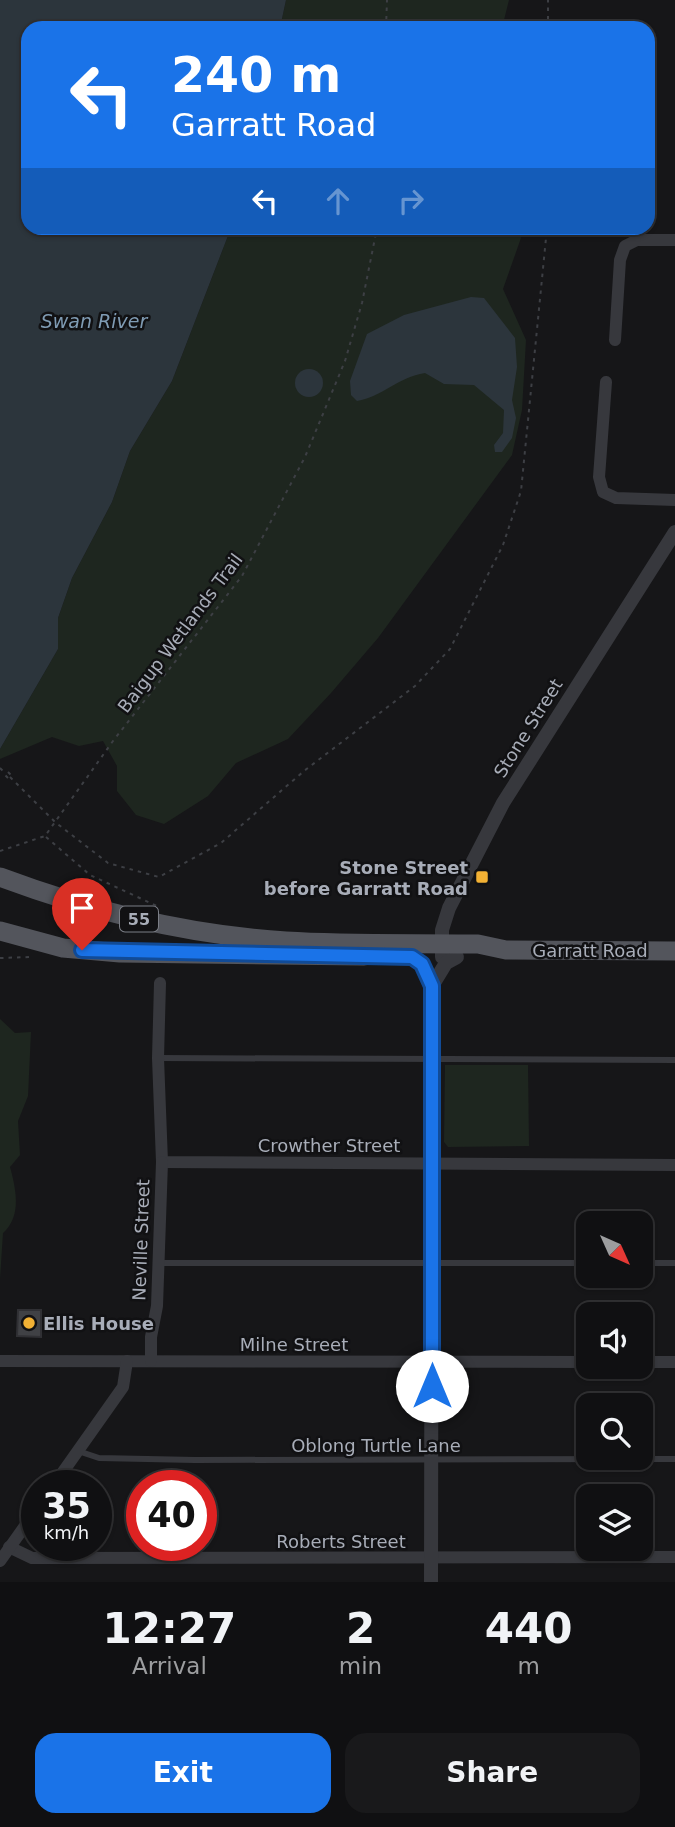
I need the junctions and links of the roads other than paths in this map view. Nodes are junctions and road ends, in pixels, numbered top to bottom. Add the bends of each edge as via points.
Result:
1 (675, 240) edge
2 (615, 340) dead end
3 (606, 382) dead end
4 (675, 500) edge
5 (675, 531) edge
6 (0, 877) edge
7 (0, 930) edge
8 (675, 951) edge
9 (447, 952) junction
10 (412, 957) junction
11 (160, 983) dead end
12 (432, 986) junction
13 (158, 1058) junction
14 (432, 1059) junction
15 (675, 1060) edge
16 (162, 1161) junction
17 (433, 1163) junction
18 (675, 1165) edge
19 (432, 1263) junction
20 (576, 1263) edge
21 (653, 1263) edge
22 (675, 1263) edge
23 (158, 1264) junction
24 (0, 1361) edge
25 (127, 1362) junction
26 (151, 1362) junction
27 (432, 1362) junction
28 (576, 1362) edge
29 (653, 1362) edge
30 (675, 1362) edge
31 (78, 1451) junction
32 (431, 1459) junction
33 (675, 1459) edge
34 (64, 1470) edge
35 (21, 1531) edge
36 (9, 1547) junction
37 (675, 1557) edge
38 (431, 1558) junction
39 (0, 1560) edge
40 (431, 1582) edge

1 - 2 street via 638,240 625,246
3 - 4 street via 599,477 603,492 616,498
5 - 9 street, Stone Street via 503,803 449,908
6 - 9 main road, Garratt Road / 55 via 102,911 201,930 283,941
7 - 10 main road, Garratt Road / 55 via 63,948 120,953
8 - 9 main road, Garratt Road / 55 via 506,950 478,944
9 - 10 main road, Garratt Road / 55
9 - 12 street via 446,963
10 - 12 street via 422,964
11 - 13 street
12 - 14 street
13 - 14 lane
13 - 16 street
14 - 15 lane
14 - 17 street
16 - 17 street, Crowther Street
16 - 23 street, Neville Street
17 - 18 street, Crowther Street
17 - 19 street
19 - 20 lane
19 - 23 lane
19 - 27 street
21 - 22 lane
23 - 26 street, Neville Street
24 - 25 street, Milne Street
25 - 26 street, Milne Street
25 - 31 street via 123,1387
26 - 27 street, Milne Street
27 - 28 street, Milne Street
27 - 32 street
29 - 30 street
31 - 32 lane, Oblong Turtle Lane via 99,1458
31 - 34 street
32 - 33 lane, Oblong Turtle Lane
32 - 38 street
35 - 36 street
36 - 38 street, Roberts Street via 32,1558
36 - 39 street
37 - 38 street, Roberts Street
38 - 40 street

